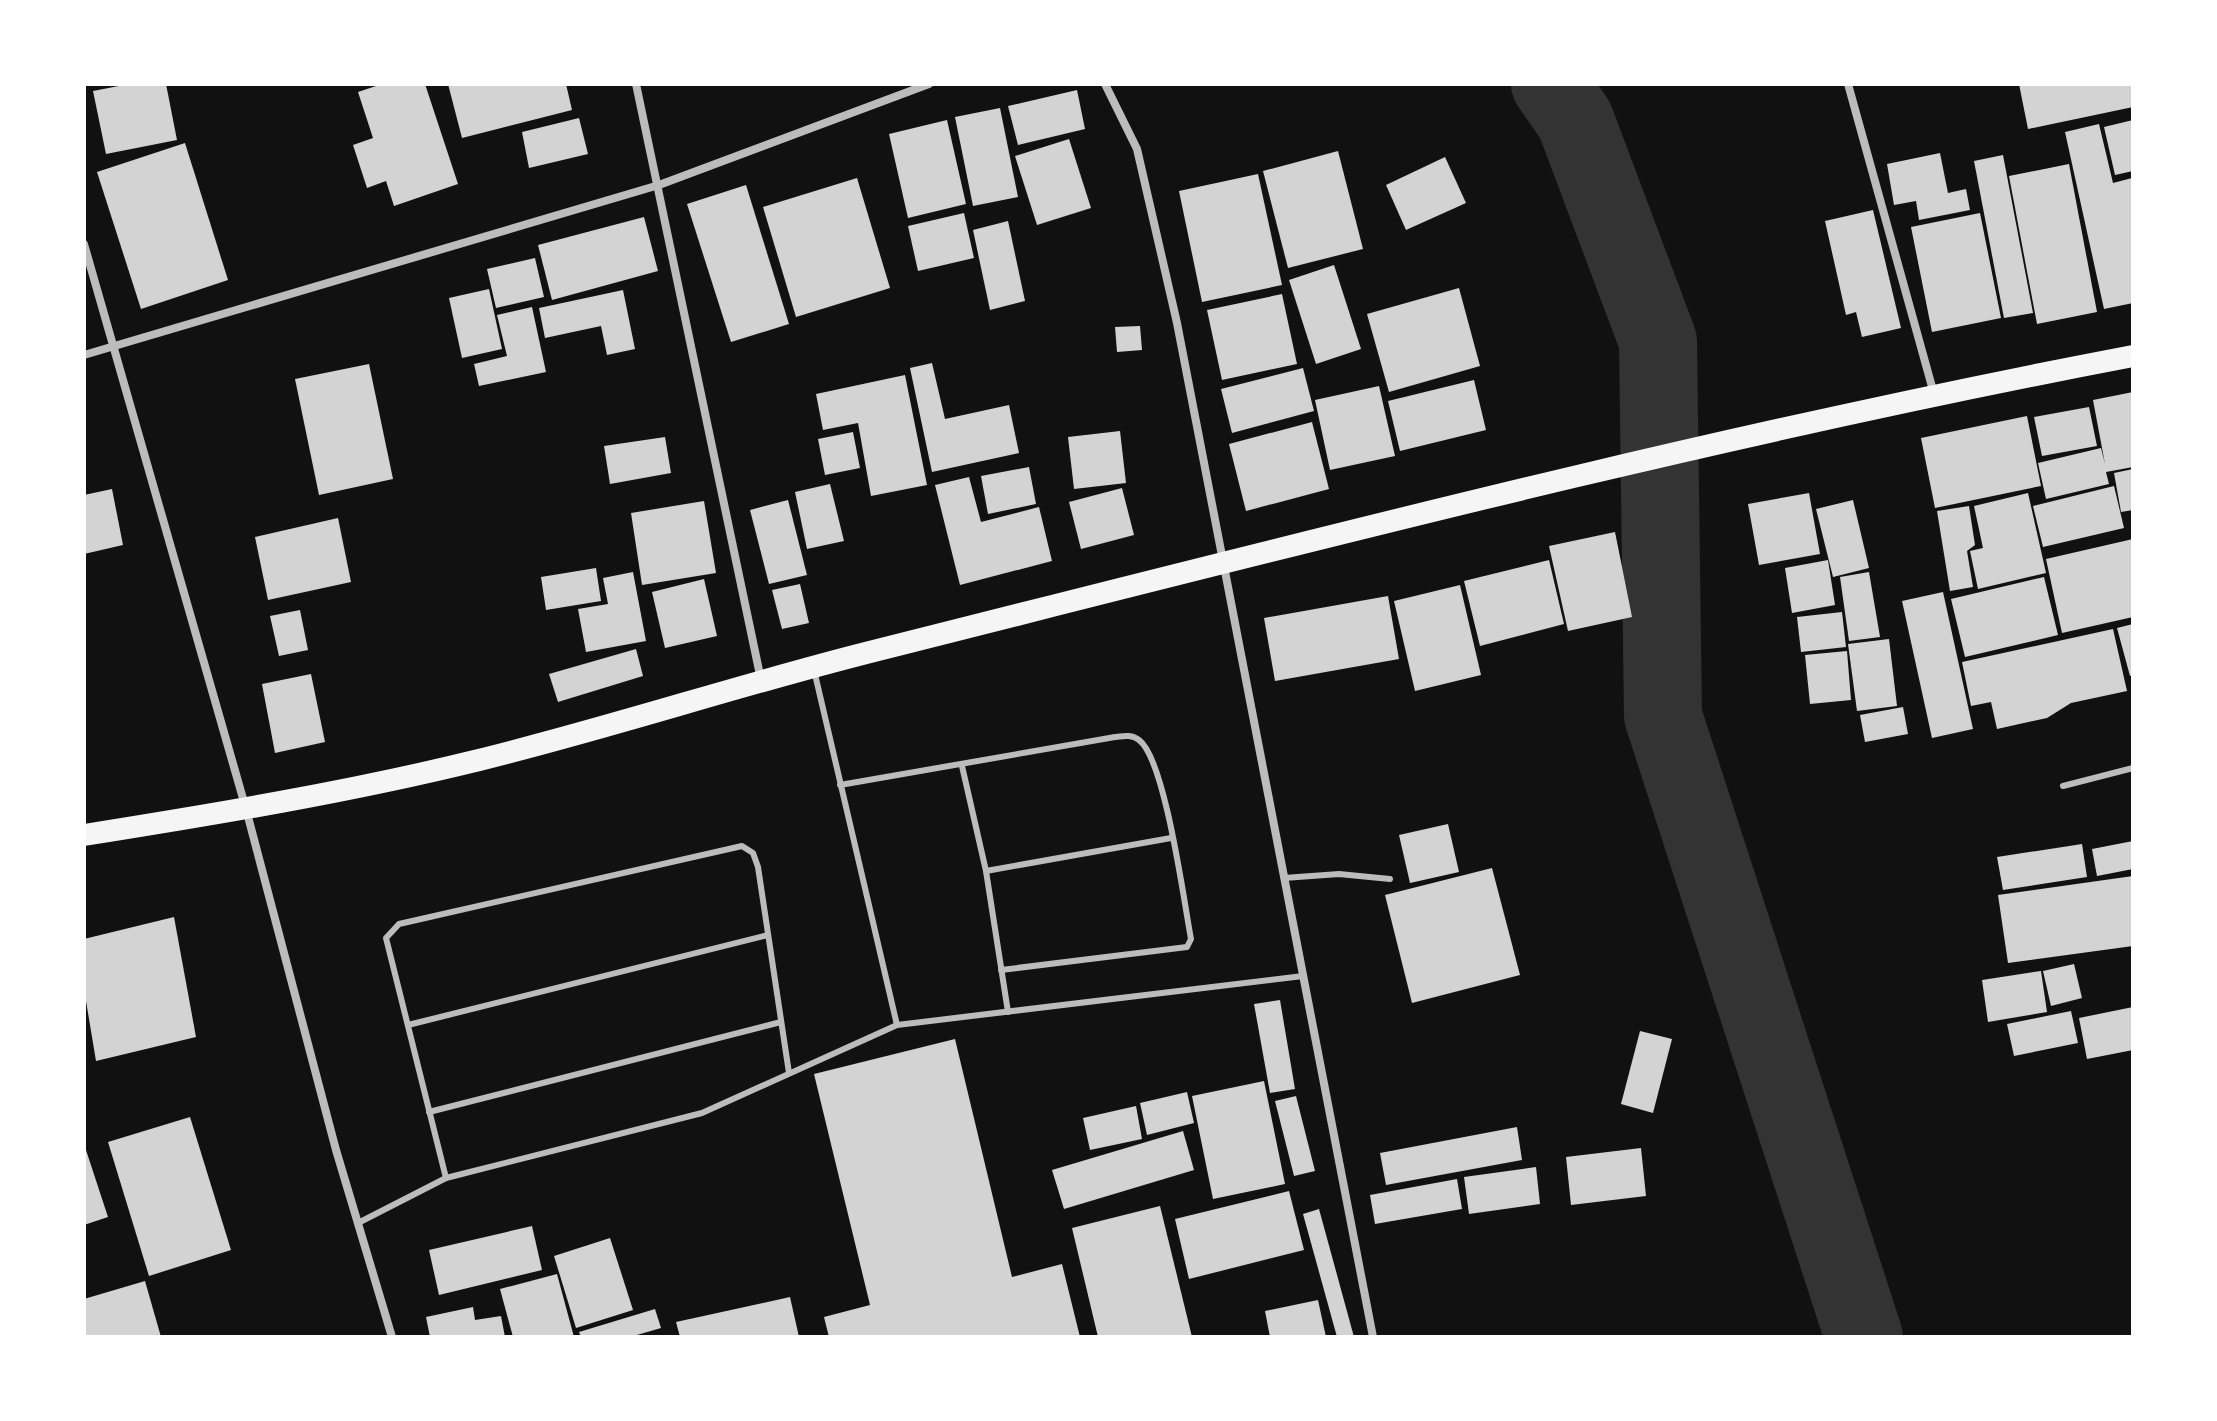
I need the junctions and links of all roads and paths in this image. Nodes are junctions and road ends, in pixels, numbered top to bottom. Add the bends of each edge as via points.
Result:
1 (636, 84) edge
2 (929, 84) edge
3 (1105, 84) edge
4 (1848, 84) edge
5 (659, 185) junction
6 (84, 244) edge
7 (115, 345) junction
8 (84, 355) edge
9 (2133, 356) edge
10 (1934, 394) junction
11 (1223, 565) junction
12 (813, 667) junction
13 (762, 681) junction
14 (962, 766) junction
15 (2133, 768) edge
16 (840, 785) junction
17 (2063, 786) dead end
18 (246, 809) junction
19 (84, 835) edge
20 (1171, 838) junction
21 (986, 871) junction
22 (1284, 878) junction
23 (1390, 879) dead end
24 (768, 935) junction
25 (1001, 970) junction
26 (1303, 976) junction
27 (1008, 1012) junction
28 (781, 1022) junction
29 (408, 1025) junction
30 (897, 1025) junction
31 (789, 1073) junction
32 (429, 1112) junction
33 (446, 1178) junction
34 (360, 1222) junction
35 (392, 1337) edge
36 (1373, 1337) edge

1 - 5 street
2 - 5 street
3 - 11 street via 1137,149
4 - 10 street
5 - 7 street
5 - 13 street
6 - 7 street
7 - 8 street
7 - 18 street
9 - 10 highway
10 - 11 highway via 1545,483
11 - 12 highway
11 - 22 street
12 - 13 highway
12 - 16 lane
13 - 18 highway via 478,760
14 - 16 lane
14 - 20 lane via 1129,736 1140,740 1159,775
14 - 21 lane
15 - 17 lane
16 - 30 lane
18 - 19 highway
18 - 34 street
20 - 21 lane
20 - 25 lane via 1191,939 1187,947
21 - 25 lane
22 - 23 lane via 1339,874
22 - 26 street
24 - 28 lane
24 - 29 lane
24 - 29 lane via 758,867 753,853 742,846 417,919 399,924 386,938
25 - 27 lane
26 - 27 lane
26 - 36 street
27 - 30 lane
28 - 31 lane
28 - 32 lane
29 - 32 lane
30 - 31 lane
31 - 33 lane via 702,1113
32 - 33 lane
33 - 34 lane
34 - 35 street

